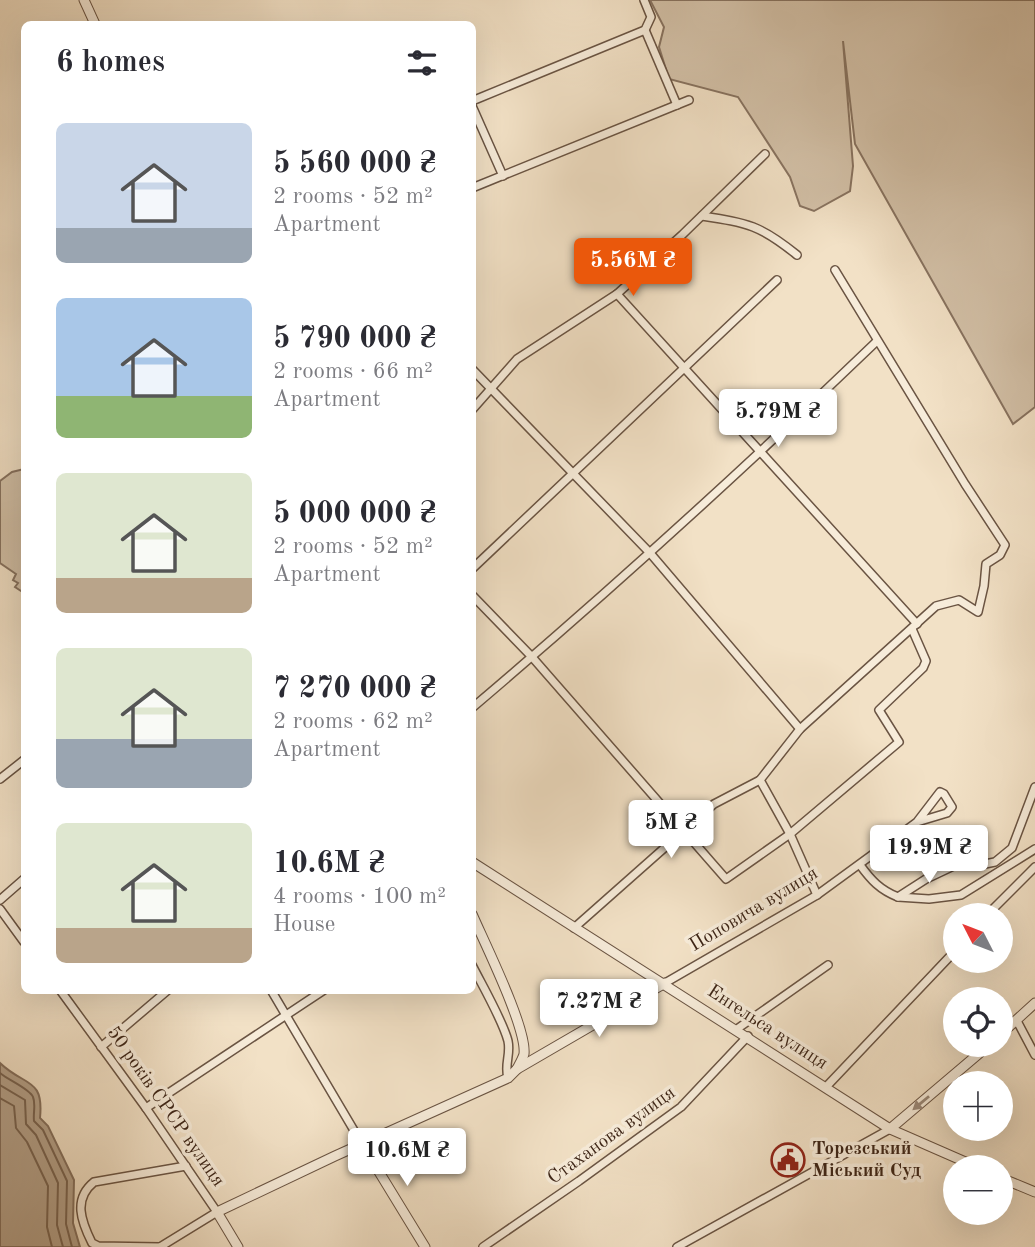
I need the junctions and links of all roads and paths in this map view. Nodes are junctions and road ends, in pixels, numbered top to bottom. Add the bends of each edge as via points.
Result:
1 (84, 0) edge
2 (644, 0) edge
3 (94, 21) edge
4 (645, 30) junction
5 (689, 100) dead end
6 (476, 101) edge
7 (677, 106) junction
8 (476, 112) edge
9 (765, 154) dead end
10 (503, 176) junction
11 (476, 186) edge
12 (702, 216) junction
13 (797, 255) dead end
14 (835, 270) dead end
15 (777, 280) dead end
16 (617, 294) junction
17 (877, 341) junction
18 (685, 367) junction
19 (476, 374) edge
20 (490, 390) junction
21 (476, 406) edge
22 (762, 452) junction
23 (573, 472) junction
24 (650, 554) junction
25 (476, 565) edge
26 (476, 599) edge
27 (915, 626) junction
28 (532, 657) junction
29 (476, 705) edge
30 (800, 729) junction
31 (21, 762) edge
32 (0, 779) edge
33 (760, 780) junction
34 (1035, 787) edge
35 (917, 822) junction
36 (684, 830) junction
37 (790, 834) junction
38 (1035, 849) edge
39 (476, 865) edge
40 (860, 865) junction
41 (1035, 867) edge
42 (21, 881) edge
43 (817, 895) junction
44 (898, 897) junction
45 (0, 900) edge
46 (999, 903) edge
47 (0, 909) edge
48 (476, 923) edge
49 (574, 928) junction
50 (21, 938) edge
51 (943, 964) edge
52 (828, 965) dead end
53 (476, 973) edge
54 (665, 983) junction
55 (63, 994) edge
56 (162, 994) edge
57 (273, 994) edge
58 (318, 994) edge
59 (1035, 1003) edge
60 (286, 1015) junction
61 (1017, 1021) junction
62 (1013, 1024) edge
63 (737, 1029) junction
64 (748, 1036) junction
65 (101, 1047) junction
66 (1035, 1055) edge
67 (975, 1057) edge
68 (517, 1069) junction
69 (508, 1078) junction
70 (826, 1087) junction
71 (146, 1108) junction
72 (890, 1129) junction
73 (388, 1132) junction
74 (362, 1144) junction
75 (950, 1155) edge
76 (375, 1165) junction
77 (186, 1166) junction
78 (1013, 1183) edge
79 (1035, 1192) edge
80 (217, 1212) junction
81 (160, 1247) edge
82 (238, 1247) edge
83 (425, 1247) edge
84 (483, 1247) edge
85 (677, 1247) edge

1 - 3 street
2 - 4 street via 651,17
4 - 6 street
4 - 7 street
5 - 7 street
7 - 10 street
8 - 10 street
9 - 12 street
10 - 11 street
12 - 13 street via 755,226
12 - 16 street
14 - 17 street
15 - 18 street
16 - 18 street
16 - 20 street via 517,359
17 - 22 street
17 - 27 street via 1004,545 1000,555 986,564 978,612 959,600 936,606
18 - 22 street
18 - 23 street
19 - 20 street
20 - 21 street
20 - 23 street
22 - 24 street
22 - 27 street
23 - 24 street
23 - 25 street
24 - 28 street
24 - 30 street
26 - 28 street
27 - 30 street
27 - 37 street via 926,661 923,668 879,710 899,742
28 - 29 street
28 - 36 street
30 - 33 street
31 - 32 street
33 - 36 street via 714,804
33 - 37 street
34 - 44 street via 1012,848 995,862 964,861
35 - 35 street, Поповича вулиця via 947,813 952,807 944,794 935,796
35 - 40 street, Поповича вулиця
36 - 37 street via 726,879
36 - 49 street
37 - 43 street
38 - 44 street via 961,895
39 - 49 street, Енгельса вулиця
40 - 43 street, Поповича вулиця
40 - 44 street via 873,883
41 - 46 street
42 - 45 street
43 - 54 street, Поповича вулиця
47 - 50 street
48 - 68 street via 522,1036 524,1054
49 - 54 street, Енгельса вулиця
51 - 70 street
52 - 63 street
53 - 69 street via 508,1040
54 - 63 street, Енгельса вулиця
54 - 68 street
55 - 65 street, 50 років СРСР вулиця
56 - 65 street
57 - 60 street
58 - 60 street
59 - 61 street
60 - 71 street
60 - 74 street
61 - 62 street
61 - 66 street
63 - 64 street, Енгельса вулиця
64 - 70 street, Енгельса вулиця
64 - 84 street, Стаханова вулиця via 681,1107
65 - 71 street, 50 років СРСР вулиця
67 -> 72 street
68 - 69 street
69 - 73 street
70 - 72 street, Енгельса вулиця
71 - 77 street, 50 років СРСР вулиця
72 - 75 street, Енгельса вулиця
72 - 85 street
73 - 74 street
73 - 76 street
74 - 76 street
74 - 80 street
76 - 83 street
77 - 80 street, 50 років СРСР вулиця
77 - 81 street via 94,1182 82,1197 80,1210 92,1243
78 - 79 street
80 - 81 street
80 - 82 street, 50 років СРСР вулиця

